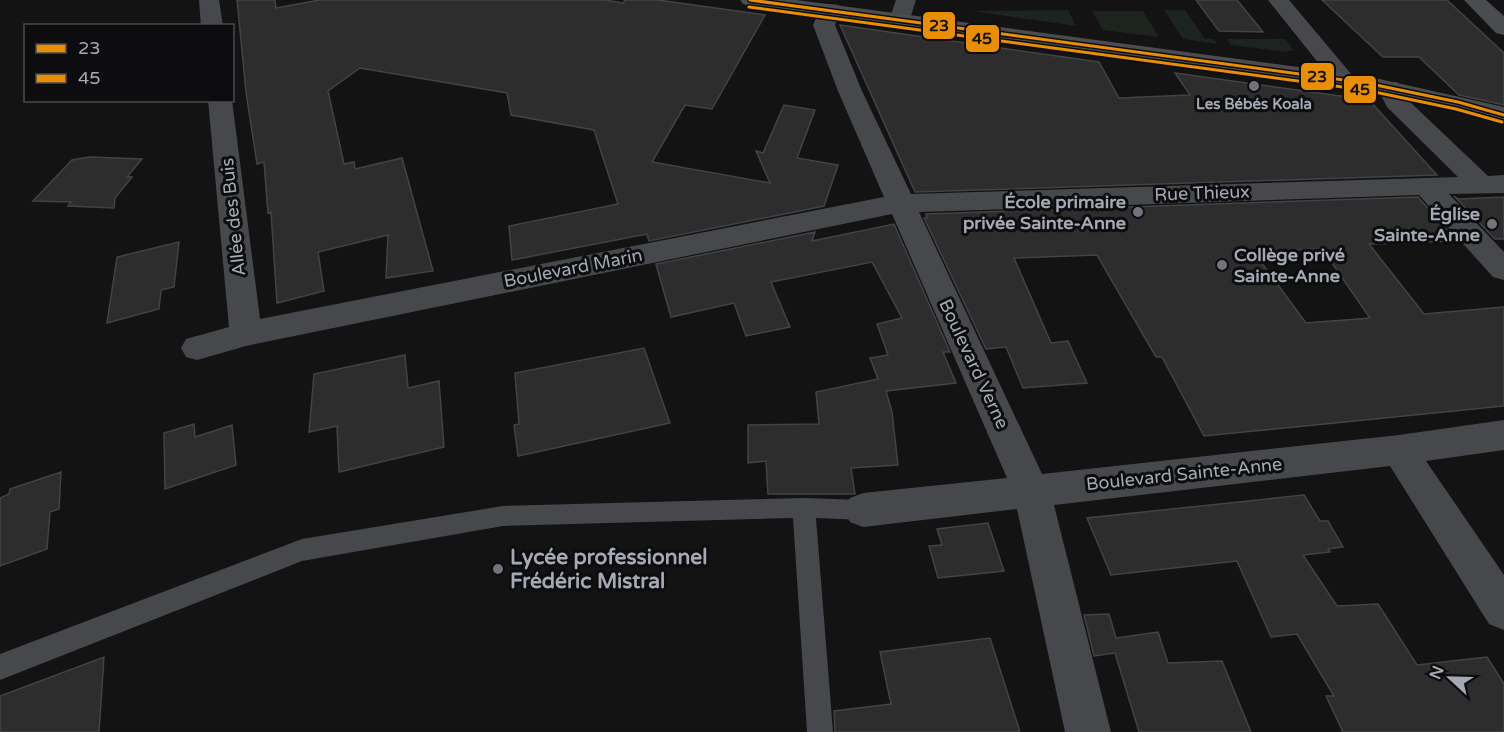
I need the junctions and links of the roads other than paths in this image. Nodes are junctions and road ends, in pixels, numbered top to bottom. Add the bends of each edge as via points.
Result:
1 (209, 0) edge
2 (750, 0) edge
3 (1278, 0) edge
4 (1474, 0) edge
5 (830, 10) junction
6 (903, 10) edge
7 (212, 24) edge
8 (1504, 28) edge
9 (1344, 80) junction
10 (1389, 87) junction
11 (220, 102) edge
12 (1504, 115) edge
13 (1492, 184) edge
14 (1426, 186) junction
15 (901, 204) junction
16 (1504, 270) edge
17 (246, 334) junction
18 (197, 348) dead end
19 (1504, 435) edge
20 (1399, 450) junction
21 (1032, 492) junction
22 (804, 508) junction
23 (863, 510) joint
24 (1504, 610) edge
25 (0, 668) edge
26 (820, 732) edge
27 (1088, 732) edge

1 - 7 street
2 - 5 street
3 - 9 street
4 - 8 street
5 - 6 street
5 - 15 street, Boulevard Verne via 824,25
6 - 9 street
9 - 10 street
10 - 12 street
10 - 13 street via 1396,102
11 - 17 street, Allée des Buis
13 - 14 street, Rue Thieux
14 - 15 street, Rue Thieux
14 - 16 street
15 - 17 street, Boulevard Marin
15 - 21 street, Boulevard Verne
17 - 18 street, Boulevard Marin
19 - 20 street, Boulevard Sainte-Anne
20 - 21 street, Boulevard Sainte-Anne
20 - 24 street
21 - 23 street, Boulevard Sainte-Anne
21 - 27 street, Boulevard Verne
22 - 23 lane
22 - 25 lane via 502,516 302,550
22 - 26 lane

